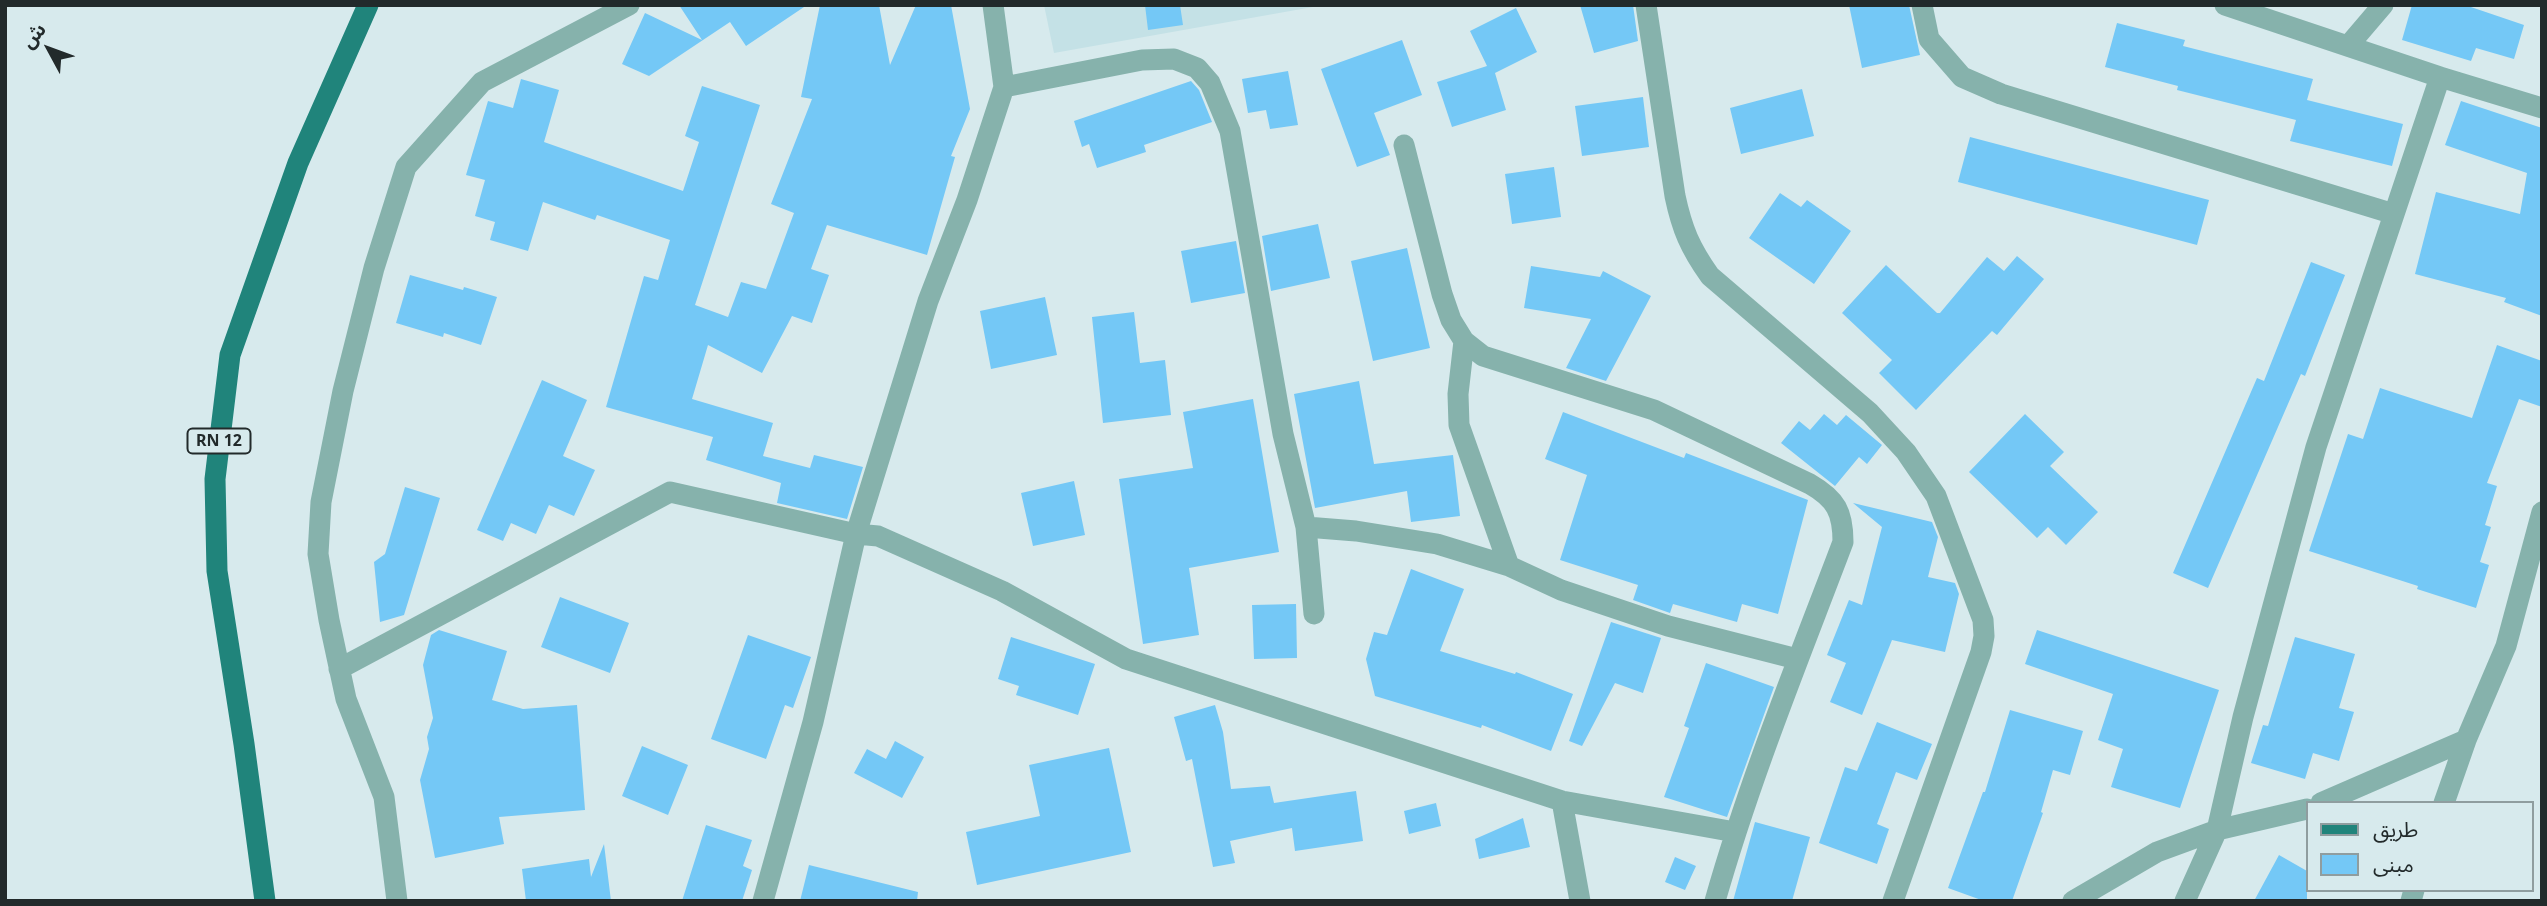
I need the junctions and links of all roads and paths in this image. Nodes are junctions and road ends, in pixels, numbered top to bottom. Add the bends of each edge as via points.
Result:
1 (368, 5) edge
2 (993, 5) edge
3 (1646, 5) edge
4 (1922, 5) edge
5 (2225, 5) edge
6 (2383, 5) edge
7 (618, 8) edge
8 (2348, 46) junction
9 (2440, 77) junction
10 (1004, 87) junction
11 (2542, 108) edge
12 (1404, 145) dead end
13 (2394, 214) junction
14 (1464, 341) junction
15 (2542, 512) edge
16 (1306, 527) junction
17 (856, 534) junction
18 (1508, 566) junction
19 (1314, 614) dead end
20 (1797, 659) junction
21 (339, 669) junction
22 (2466, 740) junction
23 (1562, 801) junction
24 (2326, 801) edge
25 (2445, 801) edge
26 (2306, 808) edge
27 (2217, 830) junction
28 (1735, 832) junction
29 (265, 901) edge
30 (397, 901) edge
31 (763, 901) edge
32 (1580, 901) edge
33 (1716, 901) edge
34 (1893, 901) edge
35 (2073, 901) edge
36 (2185, 901) edge

1 - 29 main road, RN 12 via 298,163 230,355 215,479 217,571
2 - 10 street
3 - 34 street via 1677,206 1693,252 1710,276 1870,413 1906,452 1936,496 1983,620 1981,652
4 - 13 street via 1929,39 1937,49 1962,76 2001,94
5 - 8 street
6 - 8 street
7 - 21 street via 482,82 406,167 343,391 321,502 318,554
8 - 9 street
9 - 11 street
9 - 13 street
10 - 16 street via 1142,60 1174,59 1197,68 1210,83 1230,131 1283,434
10 - 17 street via 928,301
12 - 14 street via 1442,294
13 - 27 street via 2316,447
14 - 18 street via 1459,425
14 - 20 street via 1483,356 1654,410 1826,493 1843,524 1843,542
15 - 22 street via 2506,646
16 - 18 street via 1437,544
16 - 19 street
17 - 21 street via 670,492
17 - 23 street via 878,536 1002,591 1126,659
17 - 31 street via 813,722
18 - 20 street via 1561,590 1668,626
20 - 28 street
21 - 30 street via 384,797
22 - 24 street
22 - 25 street
23 - 28 street
23 - 32 street
26 - 27 street
27 - 35 street via 2157,852
27 - 36 street
28 - 33 street

